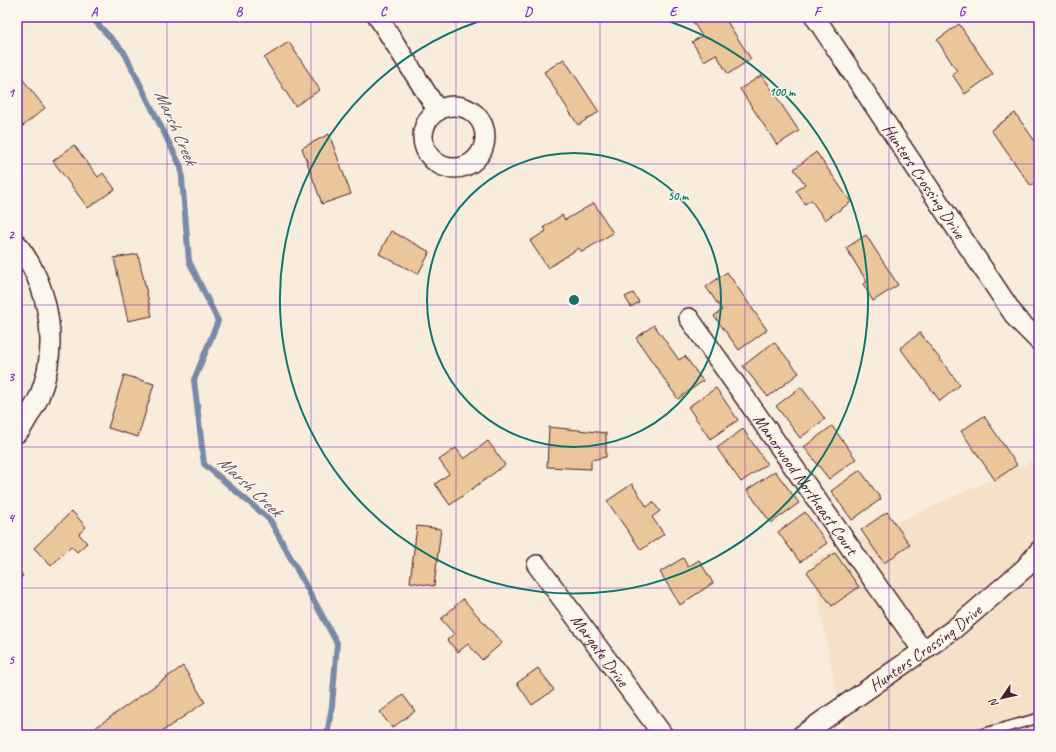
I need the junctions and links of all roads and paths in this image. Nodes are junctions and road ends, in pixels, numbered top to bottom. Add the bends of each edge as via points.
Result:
1 (378, 17) edge
2 (816, 17) edge
3 (438, 111) dead end
4 (17, 244) edge
5 (689, 318) dead end
6 (1039, 341) edge
7 (17, 433) edge
8 (1039, 551) edge
9 (537, 565) dead end
10 (923, 650) junction
11 (1039, 718) edge
12 (663, 735) edge
13 (802, 735) edge
14 (978, 735) edge

1 - 3 street
2 - 6 street, Hunters Crossing Drive via 1016,318
4 - 7 street via 37,276 46,300 51,331 48,368 39,398
5 - 10 street, Manorwood Northeast Court
8 - 10 street, Hunters Crossing Drive via 1025,568 954,629
9 - 12 street, Margate Drive
10 - 13 street, Hunters Crossing Drive
11 - 14 lane

